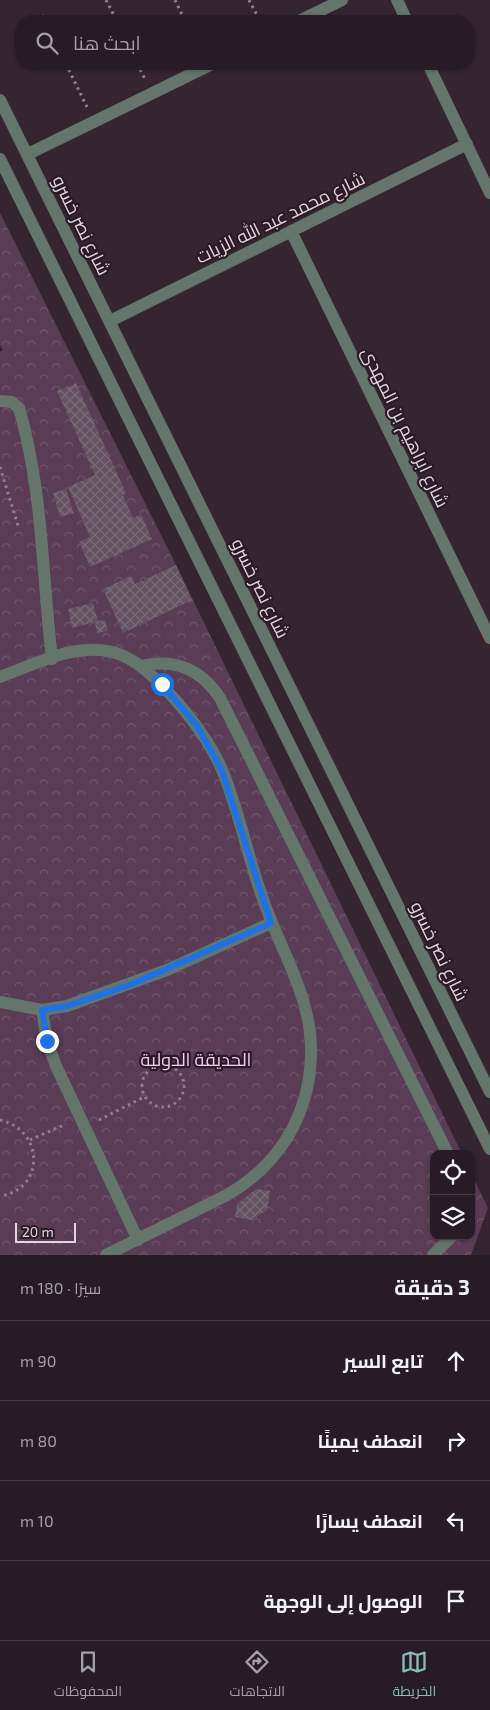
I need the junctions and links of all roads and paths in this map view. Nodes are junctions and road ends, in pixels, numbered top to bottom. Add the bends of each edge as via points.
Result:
1 (106, 0) edge
2 (175, 0) edge
3 (250, 0) edge
4 (342, 0) edge
5 (397, 0) edge
6 (114, 15) edge
7 (182, 15) edge
8 (257, 15) edge
9 (311, 15) edge
10 (404, 15) edge
11 (69, 70) edge
12 (200, 70) edge
13 (431, 70) edge
14 (0, 100) edge
15 (94, 121) junction
16 (466, 144) junction
17 (28, 154) junction
18 (0, 159) edge
19 (490, 193) edge
20 (291, 231) junction
21 (110, 321) junction
22 (0, 401) edge
23 (0, 467) edge
24 (19, 529) dead end
25 (490, 638) edge
26 (52, 659) junction
27 (141, 666) junction
28 (0, 677) edge
29 (271, 923) junction
30 (0, 1002) edge
31 (42, 1010) junction
32 (490, 1092) edge
33 (144, 1098) junction
34 (0, 1120) edge
35 (83, 1122) junction
36 (30, 1140) junction
37 (490, 1149) edge
38 (446, 1150) edge
39 (0, 1196) edge
40 (138, 1240) junction
41 (448, 1240) edge
42 (106, 1255) edge
43 (433, 1255) edge

1 - 6 path
2 - 7 path
3 - 8 path
4 - 9 street
5 - 10 street
11 - 15 path
12 - 15 street
13 - 16 street
14 - 17 street, شارع نصر خسرو
15 - 17 street
16 - 19 street
16 - 20 street, شارع محمد عبد الله الزيات
17 - 21 street, شارع نصر خسرو
18 - 37 street
20 - 21 street, شارع محمد عبد الله الزيات
20 - 25 street, شارع ابراهيم بن المهدى
21 - 32 street, شارع نصر خسرو
22 - 26 street via 12,402 19,408 33,468
23 - 24 path
26 - 27 street via 76,651 102,650 116,653
26 - 28 street
27 - 29 street via 197,726 222,771
27 - 38 street via 169,663 183,666 206,679 220,698
29 - 31 street via 132,984 67,1006
29 - 40 street via 302,995 308,1021 311,1055 299,1116 279,1152 249,1181
30 - 31 street
31 - 35 street via 51,1053
33 - 33 path via 158,1107 174,1105 184,1091 181,1075 167,1065 151,1068 141,1081
33 - 35 path
34 - 36 path via 17,1126
35 - 36 path
35 - 40 street
36 - 39 path via 34,1151 31,1173 17,1190
40 - 42 street
41 - 43 street

